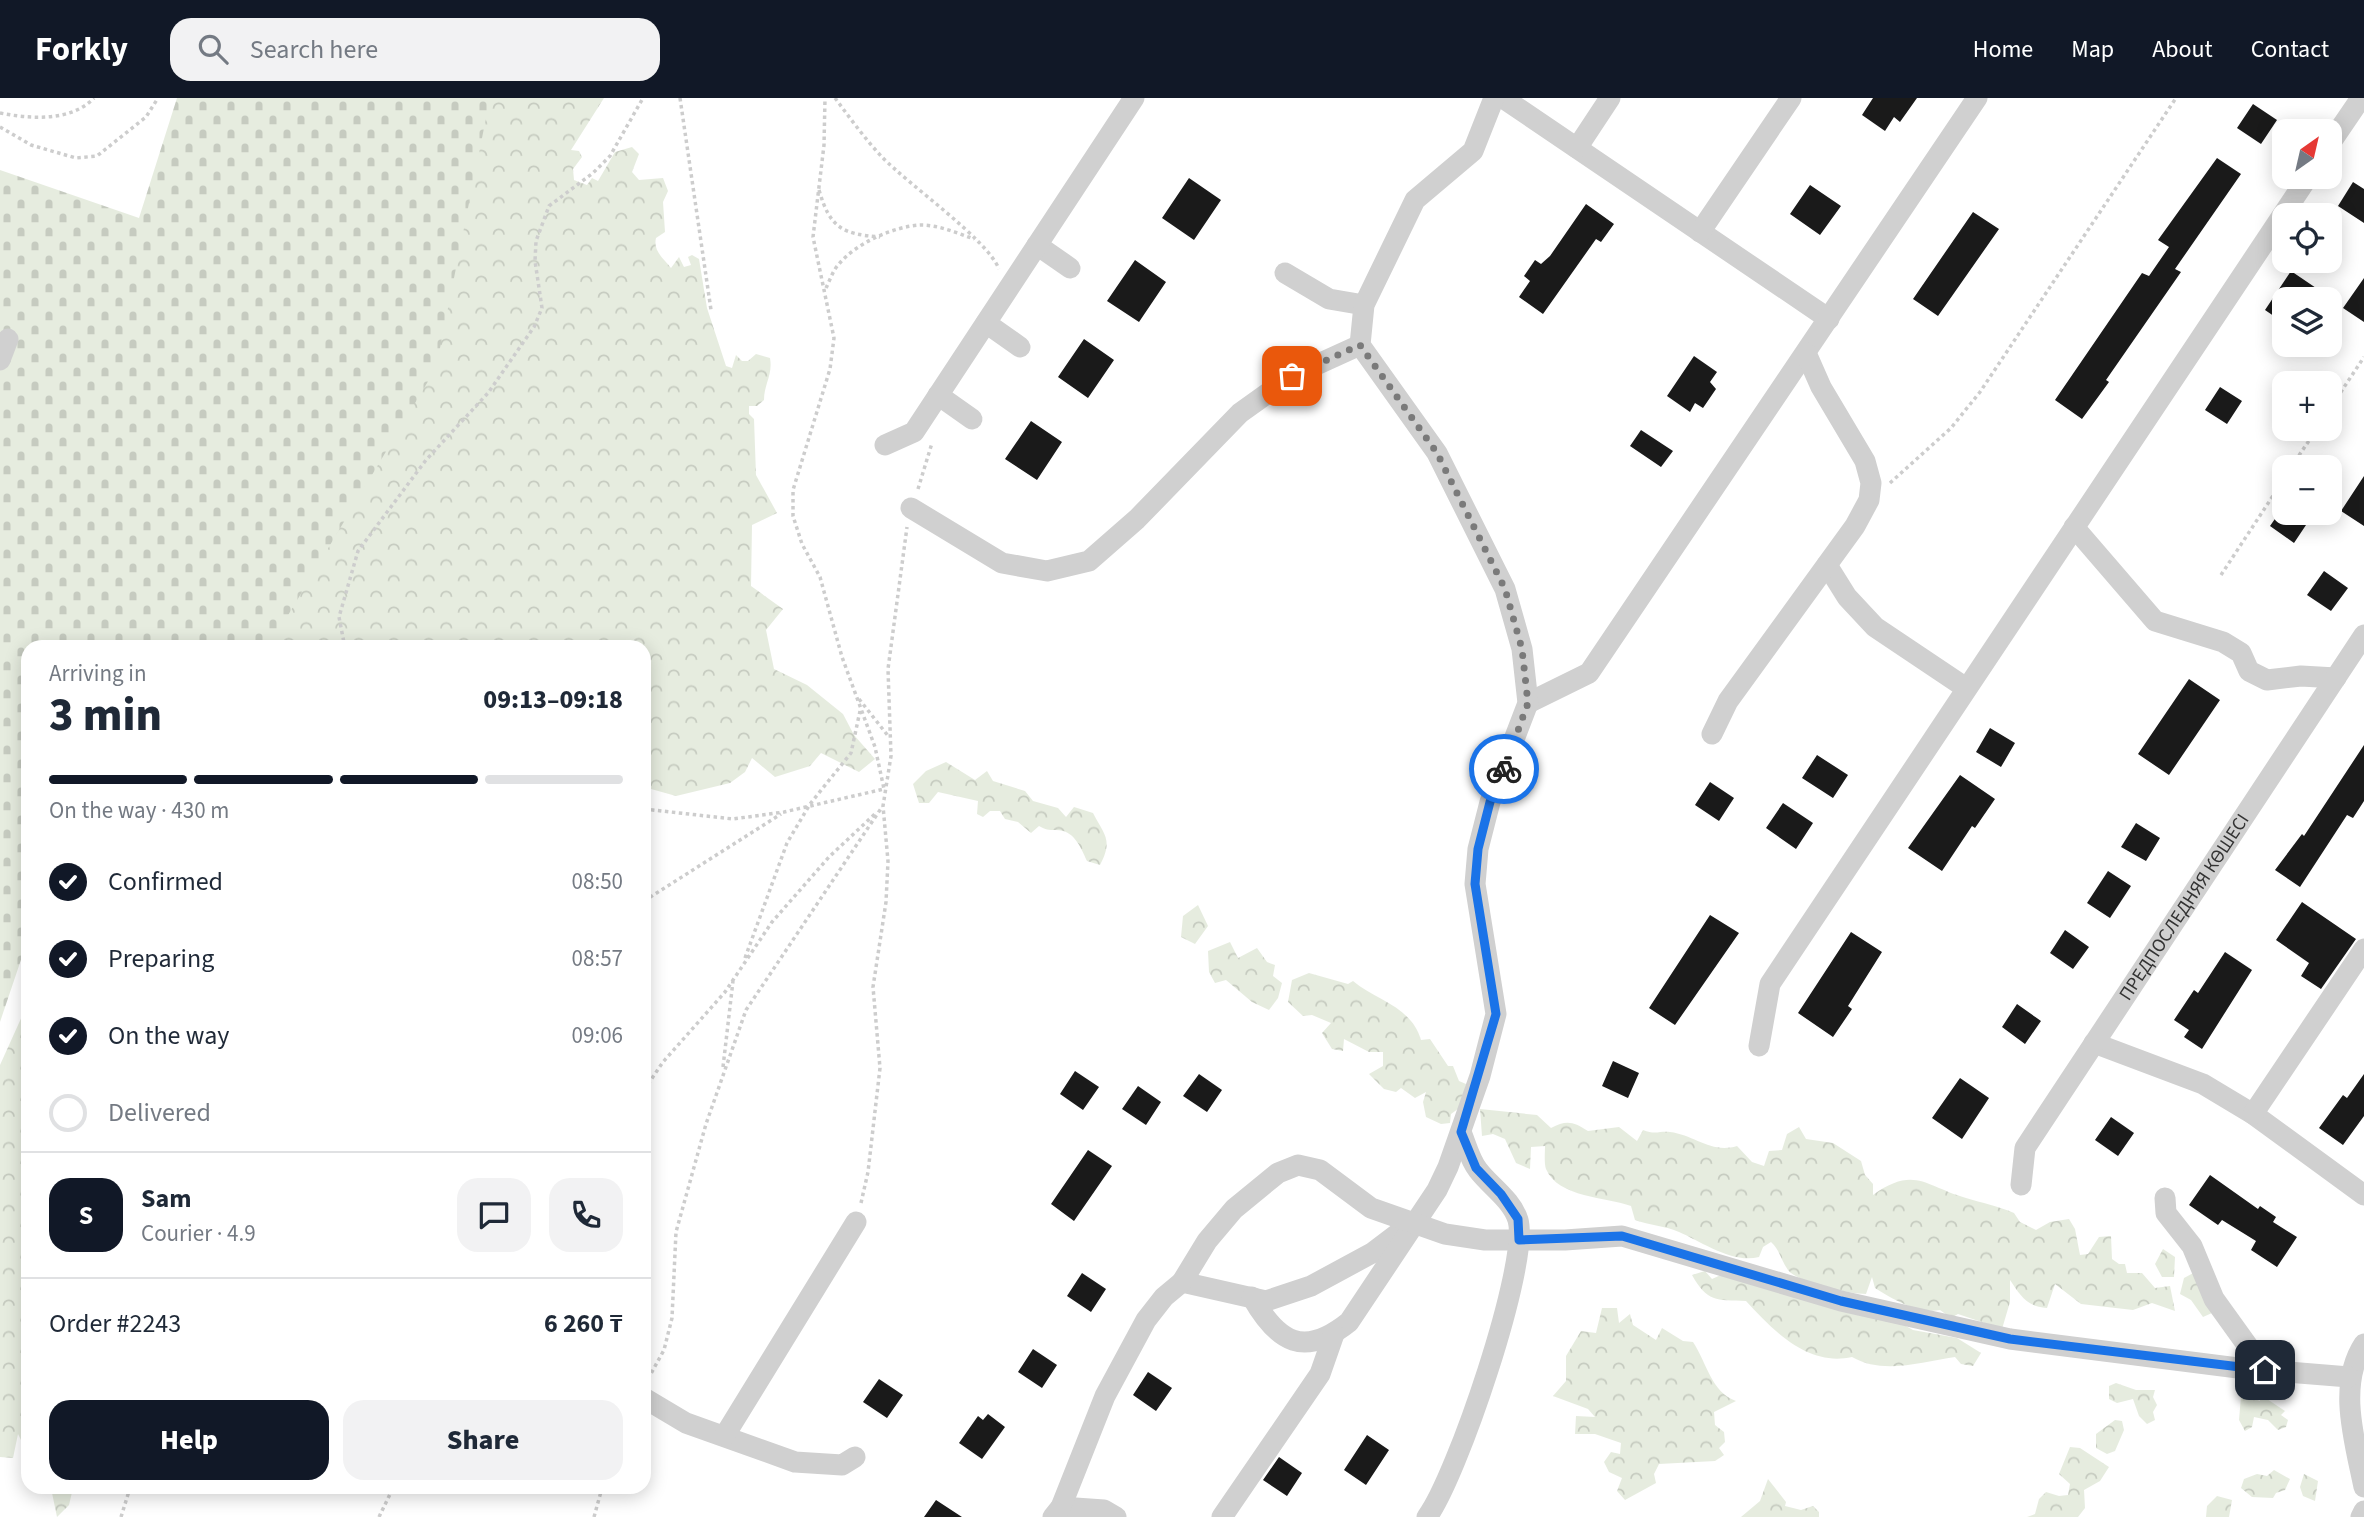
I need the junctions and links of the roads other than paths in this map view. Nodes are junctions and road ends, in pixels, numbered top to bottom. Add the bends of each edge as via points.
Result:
1 (1134, 98) edge
2 (1494, 98) edge
3 (1503, 98) edge
4 (1611, 98) edge
5 (1791, 98) edge
6 (1977, 98) edge
7 (2361, 98) edge
8 (2342, 126) edge
9 (1577, 148) junction
10 (2300, 189) edge
11 (1700, 232) junction
12 (1037, 245) junction
13 (1070, 268) dead end
14 (1285, 273) dead end
15 (1364, 305) junction
16 (1829, 319) junction
17 (986, 323) junction
18 (8, 339) dead end
19 (1360, 345) junction
20 (1020, 347) dead end
21 (1806, 353) junction
22 (0, 360) edge
23 (938, 396) junction
24 (972, 419) dead end
25 (885, 446) dead end
26 (911, 508) road end
27 (2074, 527) junction
28 (1827, 565) junction
29 (2364, 635) edge
30 (2336, 678) junction
31 (1966, 688) junction
32 (1528, 703) junction
33 (1712, 734) dead end
34 (2364, 949) edge
35 (2094, 1043) junction
36 (1759, 1046) dead end
37 (2253, 1114) junction
38 (1461, 1132) junction
39 (2021, 1185) dead end
40 (2364, 1195) edge
41 (2165, 1198) dead end
42 (856, 1222) road end
43 (1412, 1224) junction
44 (1519, 1240) junction
45 (1182, 1282) junction
46 (1252, 1297) junction
47 (1334, 1334) junction
48 (2364, 1344) edge
49 (2265, 1370) junction
50 (2349, 1377) junction
51 (651, 1397) edge
52 (725, 1435) junction
53 (855, 1457) dead end
54 (2364, 1488) edge
55 (2364, 1511) edge
56 (1057, 1512) edge
57 (1115, 1517) edge
58 (1222, 1517) edge
59 (1427, 1517) edge
60 (2361, 1517) edge

1 - 12 street
2 - 15 street via 1473,151 1415,200
3 - 9 street
4 - 9 street
5 - 11 street
6 - 16 street
7 - 8 street
9 - 11 street
10 - 27 street
11 - 16 street
12 - 13 street
12 - 17 street
14 - 15 street via 1329,299
15 - 19 street
16 - 21 street
17 - 20 street
17 - 23 street
18 - 22 street
19 - 26 street via 1292,376 1240,413 1137,519 1089,561 1047,572 1002,563
19 - 32 street via 1437,453 1505,589 1522,649
21 - 28 street via 1865,461 1871,483 1869,500
21 - 32 street via 1589,673
23 - 24 street
23 - 25 street via 914,432
27 - 30 street via 2155,621 2223,642 2241,653 2249,671 2267,680
27 - 31 street
28 - 31 street via 1847,597 1875,627
28 - 33 street via 1728,701
29 - 30 street, ПРЕДПОСЛЕДНЯЯ КӨШЕСІ
30 - 35 street, ПРЕДПОСЛЕДНЯЯ КӨШЕСІ
31 - 36 street via 1770,984
32 - 38 street via 1490,802 1478,849 1475,884 1480,932 1492,974 1496,1014
34 - 37 street
35 - 37 street via 2179,1073
35 - 39 street, ПРЕДПОСЛЕДНЯЯ КӨШЕСІ via 2025,1147
37 - 40 street
38 - 43 street via 1437,1190
38 - 44 street via 1476,1168 1518,1219
41 - 49 street via 2166,1213 2192,1247 2214,1299
42 - 52 street
43 - 44 street via 1485,1240
43 - 45 street via 1371,1208 1320,1170 1298,1165 1278,1173 1234,1209
43 - 46 street via 1372,1253 1311,1286 1266,1301
43 - 47 street via 1349,1322
44 - 49 street via 1622,1236 1841,1301 2010,1339
44 - 59 street via 1507,1306 1473,1418
45 - 46 street
45 - 56 street via 1164,1297 1134,1341 1105,1396
46 - 47 street via 1268,1325 1283,1337 1303,1342
47 - 58 street via 1320,1374
48 - 50 street
49 - 50 street
50 - 54 street
51 - 52 street via 686,1423
52 - 53 street via 794,1462 842,1465
55 - 60 street
56 - 57 street via 1104,1510

